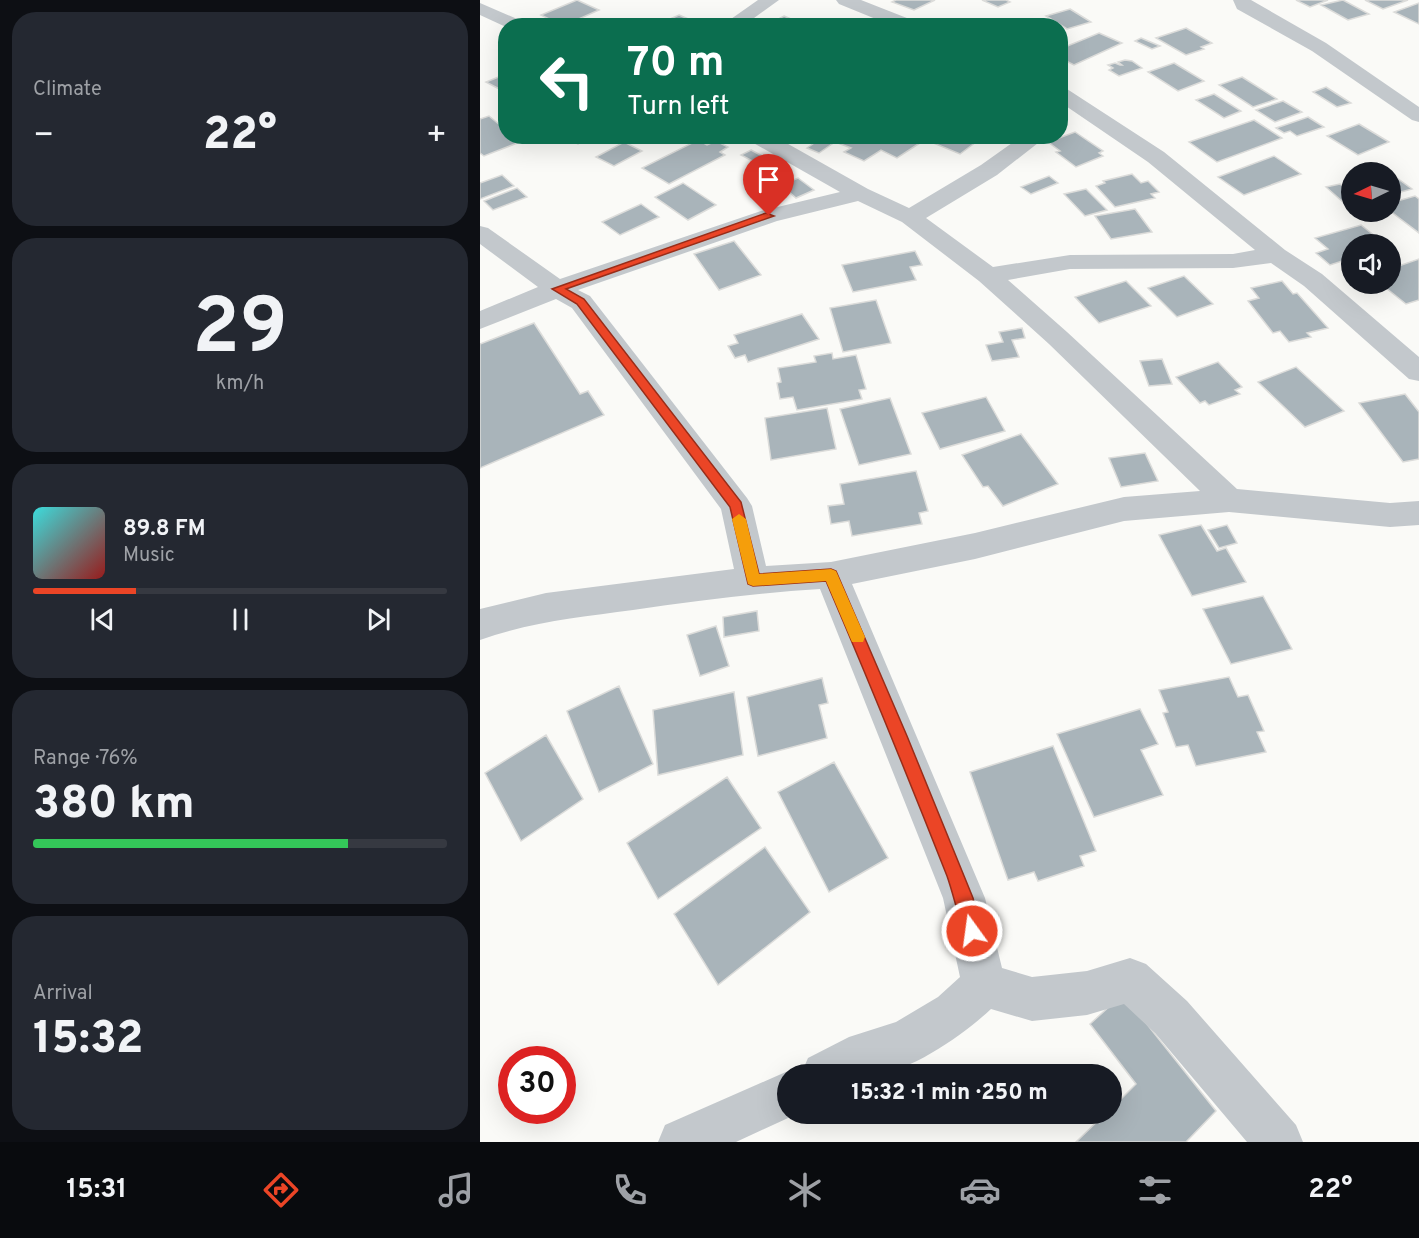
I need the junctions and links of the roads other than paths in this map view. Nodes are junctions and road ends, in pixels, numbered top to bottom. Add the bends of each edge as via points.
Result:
1 (496, 0) edge
2 (770, 0) edge
3 (845, 0) edge
4 (1242, 0) edge
5 (480, 8) edge
6 (501, 18) edge
7 (742, 18) edge
8 (890, 18) edge
9 (1068, 104) edge
10 (1419, 116) edge
11 (772, 144) edge
12 (1026, 144) edge
13 (860, 194) junction
14 (910, 218) junction
15 (480, 233) edge
16 (1276, 255) junction
17 (988, 276) junction
18 (557, 289) junction
19 (480, 321) edge
20 (1419, 372) edge
21 (1229, 500) junction
22 (1419, 513) edge
23 (831, 575) junction
24 (753, 580) junction
25 (480, 625) edge
26 (984, 985) junction
27 (842, 1064) edge
28 (777, 1099) edge
29 (682, 1142) edge
30 (1279, 1142) edge

1 - 5 street
2 - 7 street
3 - 8 street
4 - 10 street via 1243,5 1319,47
5 - 6 street
9 - 16 street via 1156,157
11 - 13 street
12 - 14 street
13 - 14 street
13 - 18 street via 769,216
14 - 17 street
15 - 18 street
16 - 17 street via 1233,261 1070,262
16 - 20 street via 1313,280
17 - 21 street
18 - 19 street
18 - 24 street via 581,302 736,506
21 - 22 street
21 - 23 street via 1124,509 975,546
23 - 24 street
23 - 26 street via 964,898
24 - 25 street via 546,607
26 - 27 street via 954,1013 906,1042
26 - 30 street via 1032,999 1087,993 1130,980 1171,1017
28 - 29 street

